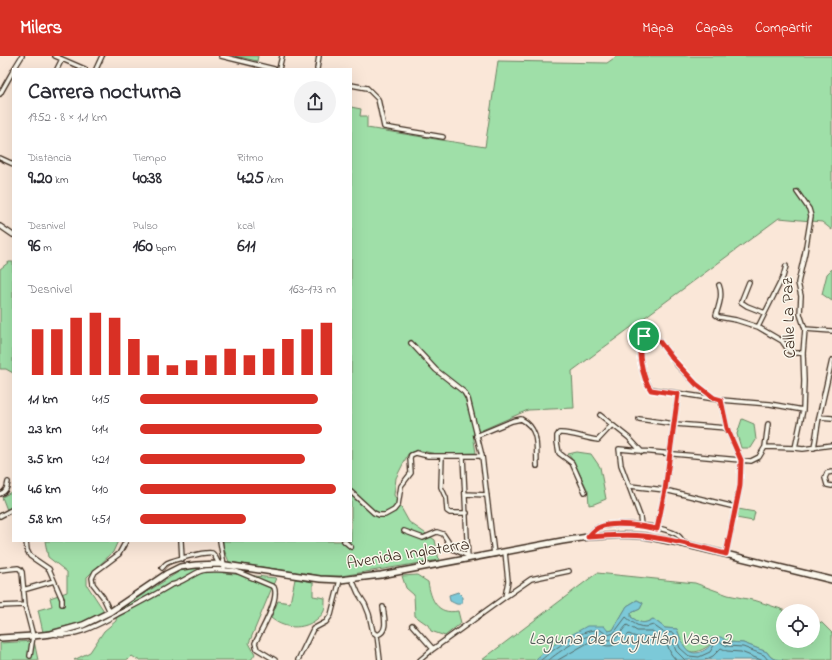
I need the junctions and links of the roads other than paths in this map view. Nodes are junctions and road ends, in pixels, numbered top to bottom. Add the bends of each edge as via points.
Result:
1 (22, 56) edge
2 (55, 56) edge
3 (102, 56) edge
4 (221, 56) edge
5 (282, 56) edge
6 (319, 56) edge
7 (62, 59) junction
8 (15, 68) edge
9 (58, 68) edge
10 (83, 68) edge
11 (96, 68) edge
12 (270, 68) edge
13 (279, 68) edge
14 (317, 68) edge
15 (12, 73) edge
16 (0, 83) edge
17 (5, 85) junction
18 (352, 85) edge
19 (0, 94) edge
20 (443, 137) dead end
21 (0, 158) edge
22 (12, 164) edge
23 (797, 192) dead end
24 (0, 226) edge
25 (12, 234) edge
26 (786, 266) dead end
27 (749, 282) dead end
28 (719, 285) dead end
29 (765, 313) junction
30 (758, 327) junction
31 (805, 330) junction
32 (832, 331) edge
33 (411, 343) dead end
34 (803, 353) junction
35 (832, 360) edge
36 (826, 388) junction
37 (832, 388) edge
38 (678, 394) junction
39 (714, 398) junction
40 (721, 400) junction
41 (803, 410) junction
42 (600, 415) dead end
43 (819, 417) junction
44 (832, 418) edge
45 (639, 419) dead end
46 (675, 424) junction
47 (768, 424) dead end
48 (612, 425) junction
49 (727, 428) junction
50 (476, 436) junction
51 (832, 445) edge
52 (765, 447) junction
53 (795, 448) junction
54 (814, 448) junction
55 (642, 452) junction
56 (671, 453) junction
57 (442, 456) junction
58 (463, 456) junction
59 (482, 456) junction
60 (741, 460) junction
61 (537, 466) dead end
62 (832, 472) edge
63 (8, 482) dead end
64 (630, 486) junction
65 (832, 486) edge
66 (665, 490) junction
67 (586, 492) dead end
68 (352, 493) edge
69 (0, 494) edge
70 (465, 494) junction
71 (487, 495) junction
72 (734, 507) junction
73 (12, 510) edge
74 (466, 513) junction
75 (0, 516) edge
76 (641, 525) junction
77 (657, 529) junction
78 (404, 531) dead end
79 (588, 537) junction
80 (26, 542) edge
81 (125, 542) edge
82 (181, 542) edge
83 (220, 542) edge
84 (345, 542) edge
85 (684, 544) junction
86 (351, 547) dead end
87 (505, 552) junction
88 (494, 554) junction
89 (726, 554) junction
90 (468, 558) junction
91 (182, 559) junction
92 (222, 566) junction
93 (162, 568) dead end
94 (0, 570) edge
95 (569, 570) dead end
96 (352, 578) junction
97 (340, 580) junction
98 (832, 580) edge
99 (54, 581) junction
100 (23, 590) junction
101 (505, 597) junction
102 (62, 604) dead end
103 (25, 605) junction
104 (0, 606) edge
105 (383, 607) dead end
106 (110, 612) junction
107 (412, 625) dead end
108 (51, 634) junction
109 (377, 635) junction
110 (33, 636) junction
111 (0, 638) edge
112 (434, 649) junction
113 (30, 656) dead end
114 (275, 660) edge
115 (298, 660) edge
116 (380, 660) edge
117 (420, 660) edge

1 - 8 street
2 - 7 street
3 - 11 street
4 - 12 street
5 - 13 street
6 - 14 street
7 - 9 street
7 - 10 street
15 - 17 street
16 - 17 street
17 - 19 street
18 - 20 street via 367,88 378,99 384,127
21 - 22 street
23 - 31 street, Calle La Paz via 811,216 798,283 801,296 800,314
24 - 25 street
26 - 29 street via 784,277
27 - 29 street via 741,302
28 - 30 street via 720,300 716,315
29 - 30 street
30 - 34 street via 782,341 789,351
31 - 32 street
31 - 34 street, Calle La Paz
33 - 50 street via 436,370 464,392 468,399
34 - 41 street, Calle La Paz
35 - 36 street
36 - 37 street
36 - 43 street
38 - 39 street
38 - 39 street via 651,390 646,383 640,353 644,336 659,341 678,366
38 - 46 street
39 - 40 street
40 - 41 street
40 - 49 street
41 - 53 street, Calle La Paz
42 - 48 street
43 - 44 street
43 - 54 street
45 - 46 street
46 - 49 street
46 - 56 street
47 - 52 street
48 - 55 street
48 - 67 street via 598,440 563,433 557,436 559,453 572,463
49 - 60 street
50 - 59 street
50 - 61 street via 522,419 535,431
51 - 54 street
52 - 53 street
52 - 60 street via 759,457 751,461
53 - 54 street
55 - 56 street
55 - 64 street via 619,449 621,466
56 - 60 street
56 - 66 street
57 - 58 street
57 - 68 street via 416,453 411,455 411,473 401,486 398,505 385,515 374,513
57 - 74 street via 441,487 446,498 447,511
58 - 59 street
58 - 70 street
59 - 71 street
60 - 72 street via 740,486
62 - 65 street via 827,473 825,478 827,485
63 - 69 street via 7,489
64 - 66 street
64 - 76 street
66 - 72 street
66 - 77 street
70 - 71 street
70 - 74 street
71 - 88 street
72 - 89 street
73 - 75 street
74 - 90 street
76 - 77 street
76 - 79 street via 601,526
77 - 85 street via 675,533
78 - 90 street via 423,538 437,532 443,534 453,549
79 - 85 main road, Avenida Inglaterra via 638,536
79 - 87 main road, Avenida Inglaterra
80 - 99 street via 30,556 49,569
81 - 106 street via 119,554 95,572 92,578
82 - 91 street
83 - 92 street
84 - 86 street
85 - 89 main road, Avenida Inglaterra
87 - 88 main road, Avenida Inglaterra
87 - 101 street via 508,580
88 - 90 main road, Avenida Inglaterra
89 - 98 main road, Avenida Inglaterra
90 - 96 main road, Avenida Inglaterra
91 - 92 street via 205,552 212,553
91 - 93 street via 167,563
92 - 97 main road, Avenida Inglaterra
92 - 106 main road, Avenida Inglaterra via 196,565 180,568 166,574
92 - 108 street via 205,570 171,585 90,629 61,636
92 - 114 street via 274,587 276,592 272,606 255,643 257,649
94 - 100 street via 20,569
95 - 101 street via 531,579
96 - 97 main road, Avenida Inglaterra
96 - 109 street via 369,614 373,632
97 - 115 street via 330,615 326,622 313,629
99 - 100 street
99 - 102 street
100 - 103 street
101 - 112 street
103 - 104 street
103 - 110 street
105 - 109 street via 384,630
106 - 108 main road, Avenida Inglaterra via 83,625
107 - 112 street
108 - 110 main road, Avenida Inglaterra
109 - 116 street
110 - 111 main road, Avenida Inglaterra
110 - 113 street
112 - 117 street

